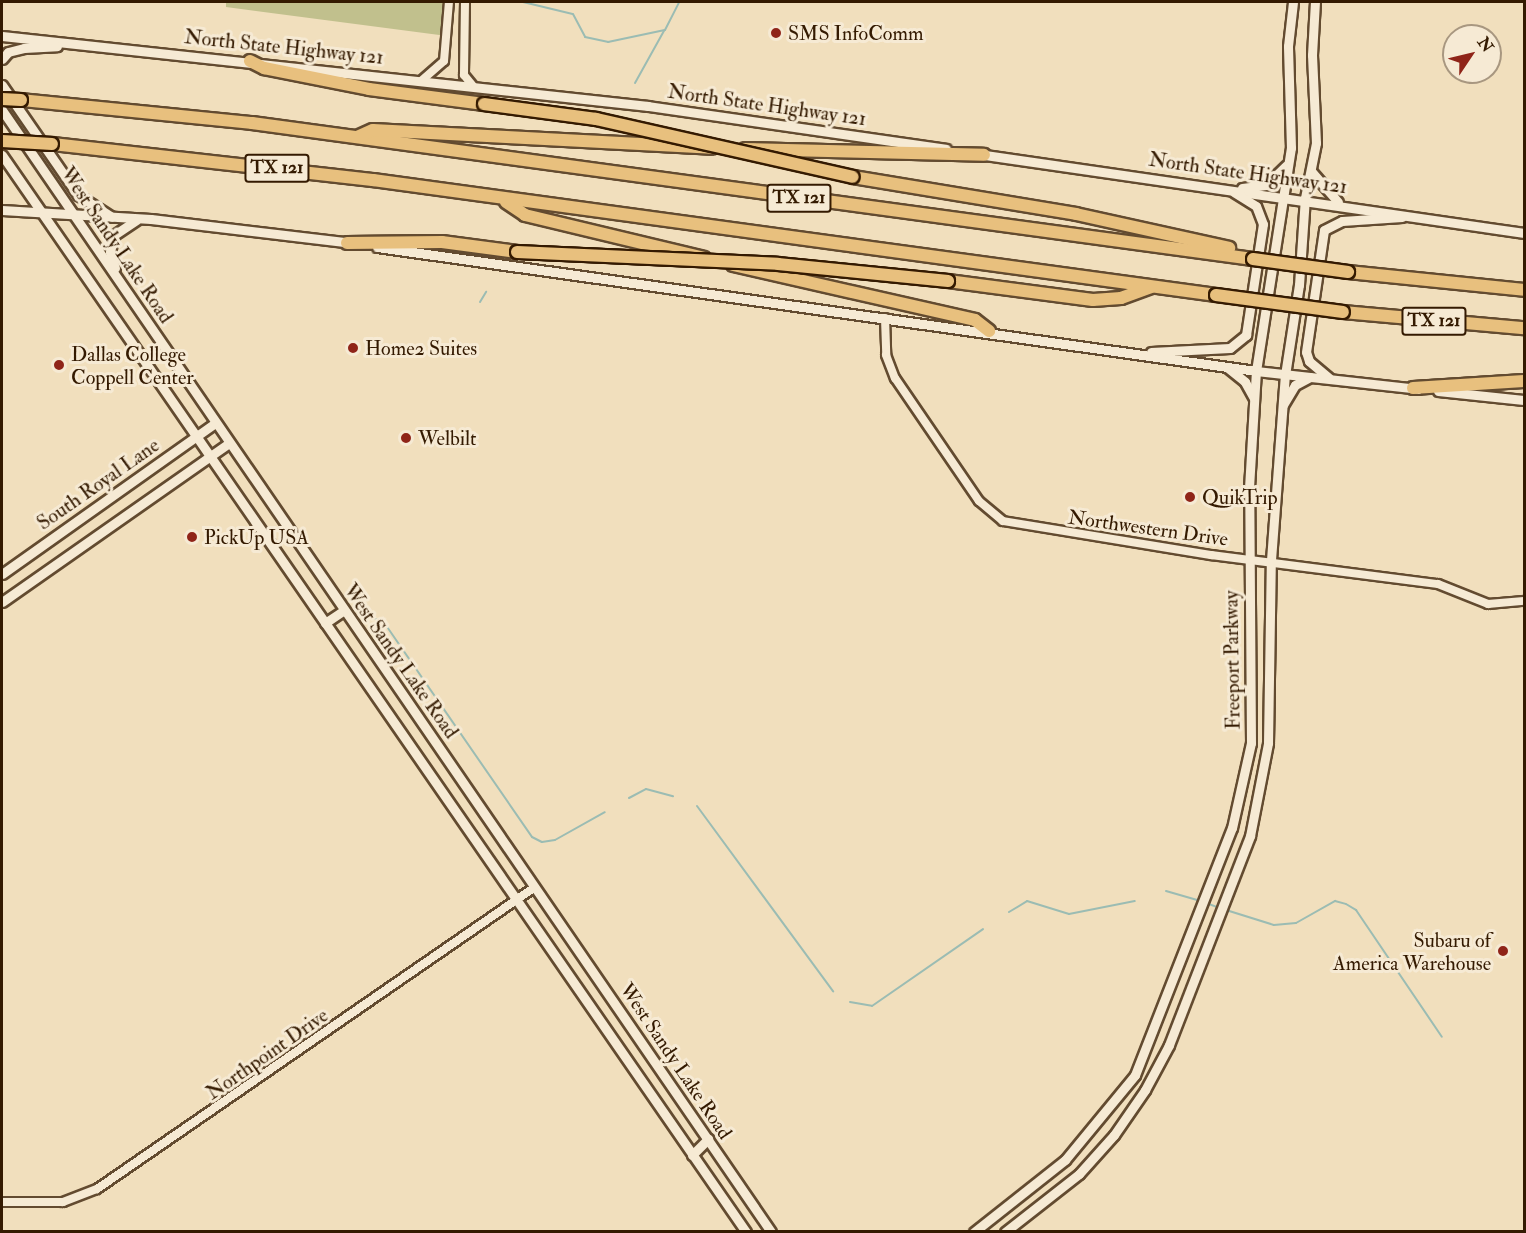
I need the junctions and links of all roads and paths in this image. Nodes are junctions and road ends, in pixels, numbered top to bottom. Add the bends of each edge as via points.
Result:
1 (449, 2) edge
2 (465, 2) edge
3 (1293, 2) edge
4 (1315, 2) edge
5 (2, 36) edge
6 (93, 44) junction
7 (2, 59) edge
8 (250, 61) junction
9 (421, 81) junction
10 (2, 85) edge
11 (473, 86) junction
12 (2, 99) edge
13 (2, 110) edge
14 (357, 138) junction
15 (2, 141) edge
16 (2, 155) edge
17 (984, 155) junction
18 (1288, 164) junction
19 (1311, 171) junction
20 (1227, 189) junction
21 (1281, 196) junction
22 (1305, 198) junction
23 (502, 200) junction
24 (1340, 204) junction
25 (2, 210) edge
26 (43, 214) junction
27 (77, 216) junction
28 (1423, 216) junction
29 (116, 218) junction
30 (137, 219) junction
31 (1524, 233) edge
32 (347, 243) junction
33 (1247, 258) junction
34 (119, 279) junction
35 (1153, 286) junction
36 (1524, 290) edge
37 (885, 318) junction
38 (1524, 328) edge
39 (989, 331) junction
40 (1128, 353) junction
41 (1226, 367) junction
42 (1257, 371) junction
43 (1285, 375) junction
44 (1310, 377) junction
45 (1331, 379) junction
46 (1524, 381) edge
47 (1413, 388) junction
48 (1524, 400) edge
49 (1255, 401) junction
50 (1282, 407) junction
51 (215, 423) junction
52 (196, 436) junction
53 (229, 443) junction
54 (210, 456) junction
55 (1248, 558) junction
56 (1271, 560) junction
57 (2, 574) edge
58 (1524, 601) edge
59 (2, 602) edge
60 (344, 610) junction
61 (325, 623) junction
62 (535, 887) junction
63 (516, 900) junction
64 (708, 1139) junction
65 (692, 1155) junction
66 (2, 1202) edge
67 (978, 1230) edge
68 (746, 1232) edge
69 (771, 1232) edge
70 (1005, 1232) edge

1 - 9 street via 444,61
2 - 11 street via 464,75
3 - 18 main road, Freeport Parkway via 1288,46
4 - 19 main road, Freeport Parkway via 1312,55 1316,143
5 - 6 main road, North State Highway 121
6 - 7 main road via 24,48 8,52
6 - 8 main road, North State Highway 121
8 - 9 main road, North State Highway 121
8 - 33 highway, bridge via 264,68 369,89 596,119 852,177 1076,214 1233,249
9 - 11 main road, North State Highway 121
10 - 29 main road via 78,195 88,205
11 - 17 main road, North State Highway 121 via 648,106
12 - 14 highway, TX 121, bridge
13 - 27 main road, West Sandy Lake Road
14 - 17 highway via 373,130 662,147
14 - 33 highway, TX 121
15 - 23 highway, TX 121, bridge via 247,164
16 - 26 main road, West Sandy Lake Road
17 - 20 main road, North State Highway 121
18 - 20 main road via 1266,185
18 - 21 main road, Freeport Parkway
19 - 22 main road, Freeport Parkway
19 - 24 main road
20 - 21 main road, North State Highway 121
20 - 40 main road via 1256,206 1263,224 1246,335 1230,348
21 - 22 main road, North State Highway 121
21 - 42 main road, Freeport Parkway
22 - 24 main road, North State Highway 121
22 - 43 main road, Freeport Parkway via 1299,285
23 - 35 highway, TX 121
23 - 39 highway via 525,215 899,306 975,320
24 - 28 main road, North State Highway 121
25 - 26 main road
26 - 27 main road
26 - 52 main road, West Sandy Lake Road
27 - 29 main road
27 - 34 main road, West Sandy Lake Road
28 - 31 main road, North State Highway 121
28 - 45 main road via 1342,220 1324,230 1306,352 1309,361
29 - 30 main road
30 - 32 main road
30 - 34 main road via 124,226 111,243
32 - 35 highway, bridge via 442,242 517,252 778,264 1093,300 1121,298
32 - 37 main road
33 - 36 highway, TX 121, bridge
34 - 51 main road, West Sandy Lake Road
35 - 38 highway, TX 121, bridge via 1343,312
37 - 39 main road
37 - 55 street, Northwestern Drive via 886,355 892,372 992,513 1017,526
39 - 40 main road
40 - 41 main road
41 - 42 main road
41 - 49 main road via 1245,382
42 - 43 main road
42 - 49 main road, Freeport Parkway
43 - 44 main road
43 - 50 main road, Freeport Parkway
44 - 45 main road
44 - 50 main road via 1295,386
45 - 47 main road
46 - 47 highway
47 - 48 main road
49 - 55 main road, Freeport Parkway
50 - 56 main road, Freeport Parkway
51 - 52 main road, South Royal Lane
51 - 53 main road, West Sandy Lake Road
52 - 54 main road, West Sandy Lake Road
52 - 57 main road, South Royal Lane
53 - 54 main road
53 - 60 main road, West Sandy Lake Road
54 - 59 main road
54 - 61 main road, West Sandy Lake Road
55 - 56 street, Northwestern Drive
55 - 67 main road, Freeport Parkway via 1251,742 1232,828 1211,886 1135,1075 1065,1160
56 - 58 street, Northwestern Drive via 1438,584 1488,604
56 - 70 main road, Freeport Parkway via 1268,743 1250,836 1169,1045 1120,1126 1079,1174
60 - 61 main road
60 - 62 main road, West Sandy Lake Road
61 - 63 main road, West Sandy Lake Road
62 - 63 street, Northpoint Drive
62 - 64 main road, West Sandy Lake Road
63 - 65 main road, West Sandy Lake Road
63 - 66 street, Northpoint Drive via 103,1186 63,1202
64 - 65 main road
64 - 69 main road, West Sandy Lake Road
65 - 68 main road, West Sandy Lake Road

